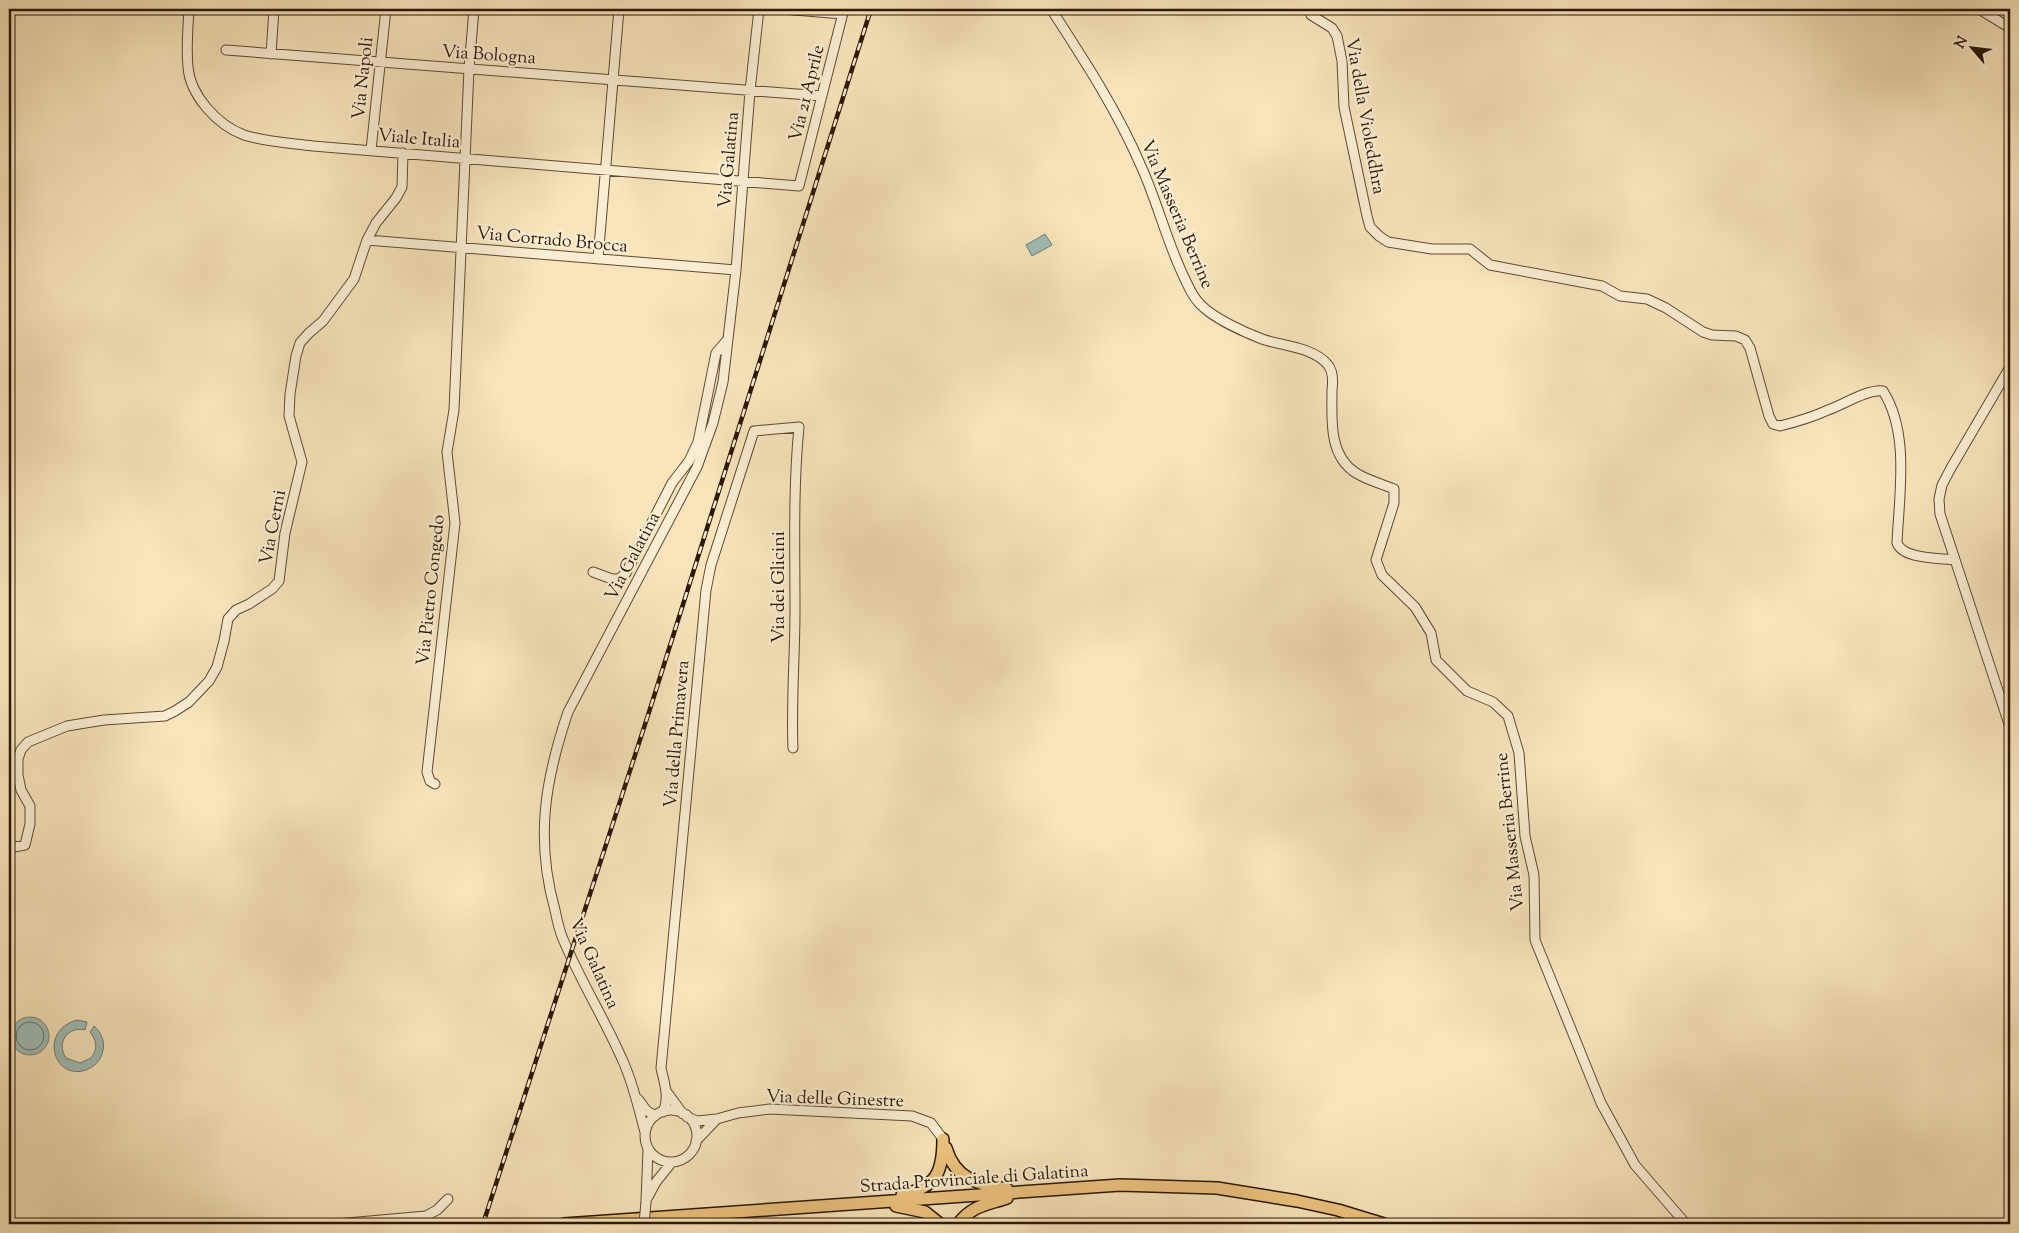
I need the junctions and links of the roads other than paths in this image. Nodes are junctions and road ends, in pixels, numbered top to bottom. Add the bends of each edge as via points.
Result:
1 (189, 9) edge
2 (274, 9) edge
3 (386, 9) edge
4 (474, 9) edge
5 (619, 9) edge
6 (759, 9) edge
7 (782, 9) edge
8 (1051, 9) edge
9 (1313, 9) edge
10 (1979, 9) edge
11 (844, 11) edge
12 (2010, 28) edge
13 (226, 50) dead end
14 (271, 54) junction
15 (380, 62) junction
16 (469, 69) junction
17 (613, 80) junction
18 (750, 91) junction
19 (822, 96) junction
20 (371, 150) junction
21 (403, 153) junction
22 (465, 158) junction
23 (606, 170) junction
24 (742, 182) junction
25 (799, 186) joint
26 (366, 240) junction
27 (461, 248) junction
28 (598, 259) junction
29 (736, 270) junction
30 (728, 339) junction
31 (2010, 367) edge
32 (798, 427) joint
33 (1954, 560) junction
34 (593, 572) dead end
35 (2010, 727) edge
36 (792, 748) dead end
37 (435, 784) dead end
38 (9, 848) edge
39 (666, 1091) junction
40 (636, 1096) junction
41 (659, 1114) junction
42 (685, 1115) junction
43 (717, 1119) junction
44 (645, 1132) junction
45 (943, 1140) junction
46 (696, 1141) junction
47 (648, 1149) junction
48 (672, 1162) junction
49 (1026, 1192) junction
50 (448, 1199) dead end
51 (646, 1202) junction
52 (867, 1203) junction
53 (336, 1224) edge
54 (564, 1224) edge
55 (644, 1224) edge
56 (940, 1224) edge
57 (958, 1224) edge
58 (1384, 1224) edge
59 (1686, 1224) edge

1 - 20 street, Viale Italia via 188,68 194,89 206,108 222,122 243,135
2 - 14 street
3 - 15 street, Via Napoli
4 - 16 street, Via Pietro Congedo
5 - 17 street
6 - 18 street, Via Galatina
7 - 11 street
8 - 59 street, Via Masseria Berrine via 1099,82 1121,123 1145,174 1192,295 1211,313 1240,328 1322,359 1329,366 1333,378 1332,430 1340,455 1357,474 1394,489 1394,503 1376,560 1382,575 1415,607 1432,634 1436,660 1467,691 1493,702 1508,716 1519,753 1525,836 1534,875 1535,940 1601,1103 1635,1165
9 - 33 street, Via della Violeddhra via 1311,15 1332,28 1337,36 1342,61 1344,107 1366,216 1370,227 1379,236 1399,244 1470,249 1490,265 1602,286 1620,296 1647,299 1703,332 1745,340 1773,424 1780,426 1828,411 1868,393 1882,391 1900,438 1897,543 1907,554
10 - 12 street
11 - 19 street, Via 21 Aprile
13 - 14 street, Via Bologna
14 - 15 street, Via Bologna
15 - 16 street, Via Bologna
15 - 20 street, Via Napoli
16 - 17 street, Via Bologna
16 - 22 street, Via Pietro Congedo
17 - 18 street, Via Bologna
17 - 23 street
18 - 19 street, Via Bologna
18 - 24 street, Via Galatina
19 - 25 street, Via 21 Aprile
20 - 21 street, Viale Italia
21 - 22 street, Viale Italia
21 - 26 street, Via Cerni via 402,187
22 - 23 street, Viale Italia
22 - 27 street, Via Pietro Congedo
23 - 24 street, Viale Italia
23 - 28 street
24 - 25 street, Viale Italia
24 - 29 street, Via Galatina
26 - 27 street, Via Corrado Brocca
26 - 38 street, Via Cerni via 354,279 323,321 300,344 296,356 289,416 302,462 285,533 279,581 228,619 217,667 209,681 189,702 175,711 165,716 67,726 28,742 21,750 18,775 21,790 30,806 30,824 25,845
27 - 28 street, Via Corrado Brocca
27 - 37 street, Via Pietro Congedo via 454,410 447,452 455,523 427,772
28 - 29 street, Via Corrado Brocca
29 - 30 street, Via Galatina
30 - 34 street via 716,353 689,462 672,483 626,573 619,579 612,579
30 - 40 street, Via Galatina via 723,382 697,468 568,712 548,781 544,819 545,862 562,938 623,1060
31 - 33 street via 1942,484 1938,499 1940,514
32 - 36 street, Via dei Glicini
32 - 39 street, Via della Primavera via 754,431 711,565 705,600 661,1068
33 - 35 street
39 - 41 street, Via della Primavera via 666,1105
39 - 42 street, Via della Primavera
40 - 41 street, Via Galatina via 646,1110
40 - 44 street, Via Galatina
41 - 42 street via 673,1111
41 - 44 street, Via della Primavera
42 - 43 street, Via delle Ginestre via 697,1121
42 - 46 street, Via della Primavera via 694,1125
43 - 45 street, Via delle Ginestre via 770,1109 912,1116 931,1123
43 - 46 street
44 - 47 street
45 - 49 main road via 958,1172 974,1182
45 - 52 main road via 943,1161 934,1179 917,1191
46 - 48 street via 686,1157
47 - 48 street via 658,1159
47 - 51 street
48 - 51 street via 656,1182
49 - 52 main road, Strada Provinciale di Galatina
49 - 57 main road via 979,1206
49 - 58 main road, Strada Provinciale di Galatina via 1120,1185 1217,1188 1338,1210
50 - 53 street via 426,1216
51 - 55 street, bridge
52 - 54 main road, Strada Provinciale di Galatina
52 - 56 main road via 926,1212

